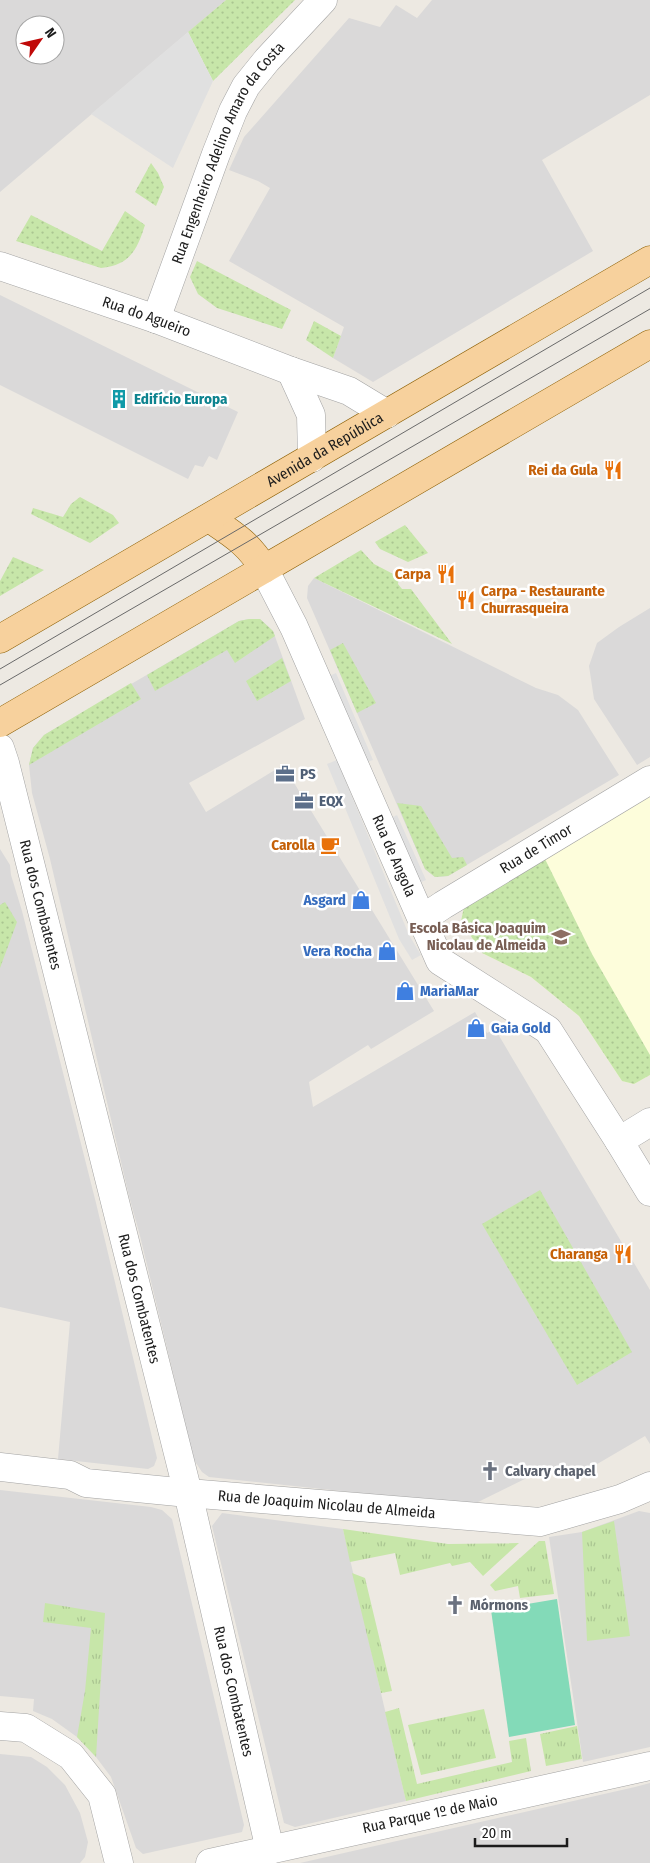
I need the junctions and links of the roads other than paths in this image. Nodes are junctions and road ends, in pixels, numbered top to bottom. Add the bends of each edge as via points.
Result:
1 (323, 0) edge
2 (650, 260) edge
3 (0, 266) edge
4 (156, 319) junction
5 (650, 344) edge
6 (291, 371) junction
7 (387, 414) junction
8 (312, 458) junction
9 (209, 518) junction
10 (264, 569) junction
11 (0, 639) edge
12 (0, 723) edge
13 (0, 748) edge
14 (650, 780) edge
15 (422, 919) junction
16 (650, 1122) edge
17 (619, 1141) junction
18 (650, 1192) edge
19 (0, 1467) edge
20 (650, 1486) edge
21 (188, 1493) junction
22 (0, 1726) edge
23 (650, 1766) edge
24 (270, 1850) junction
25 (119, 1863) edge
26 (210, 1863) edge

1 - 4 street, Rua Engenheiro Adelino Amaro da Costa via 246,86 216,154
2 - 7 main road, Avenida da República
3 - 4 street, Rua do Agueiro
4 - 6 street, Rua do Agueiro
5 - 10 main road
6 - 7 street, Rua do Agueiro via 349,392
6 - 8 street via 311,415
7 - 8 main road, Avenida da República
8 - 9 main road, Avenida da República
9 - 10 main road via 245,543
9 - 11 main road, Avenida da República
10 - 12 main road
10 - 15 street, Rua de Angola via 294,627
13 - 21 street, Rua dos Combatentes
14 - 15 street, Rua de Timor
15 - 17 street, Rua de Angola via 440,961 548,1030
16 - 17 street
17 - 18 street, Rua de Angola
19 - 21 street, Rua de Joaquim Nicolau de Almeida via 70,1475 86,1482
20 - 21 street, Rua de Joaquim Nicolau de Almeida via 620,1499 540,1522
21 - 24 street, Rua dos Combatentes
22 - 25 street via 26,1728 71,1756 102,1795
23 - 24 street, Rua Parque 1º de Maio
24 - 26 street, Rua Parque 1º de Maio

